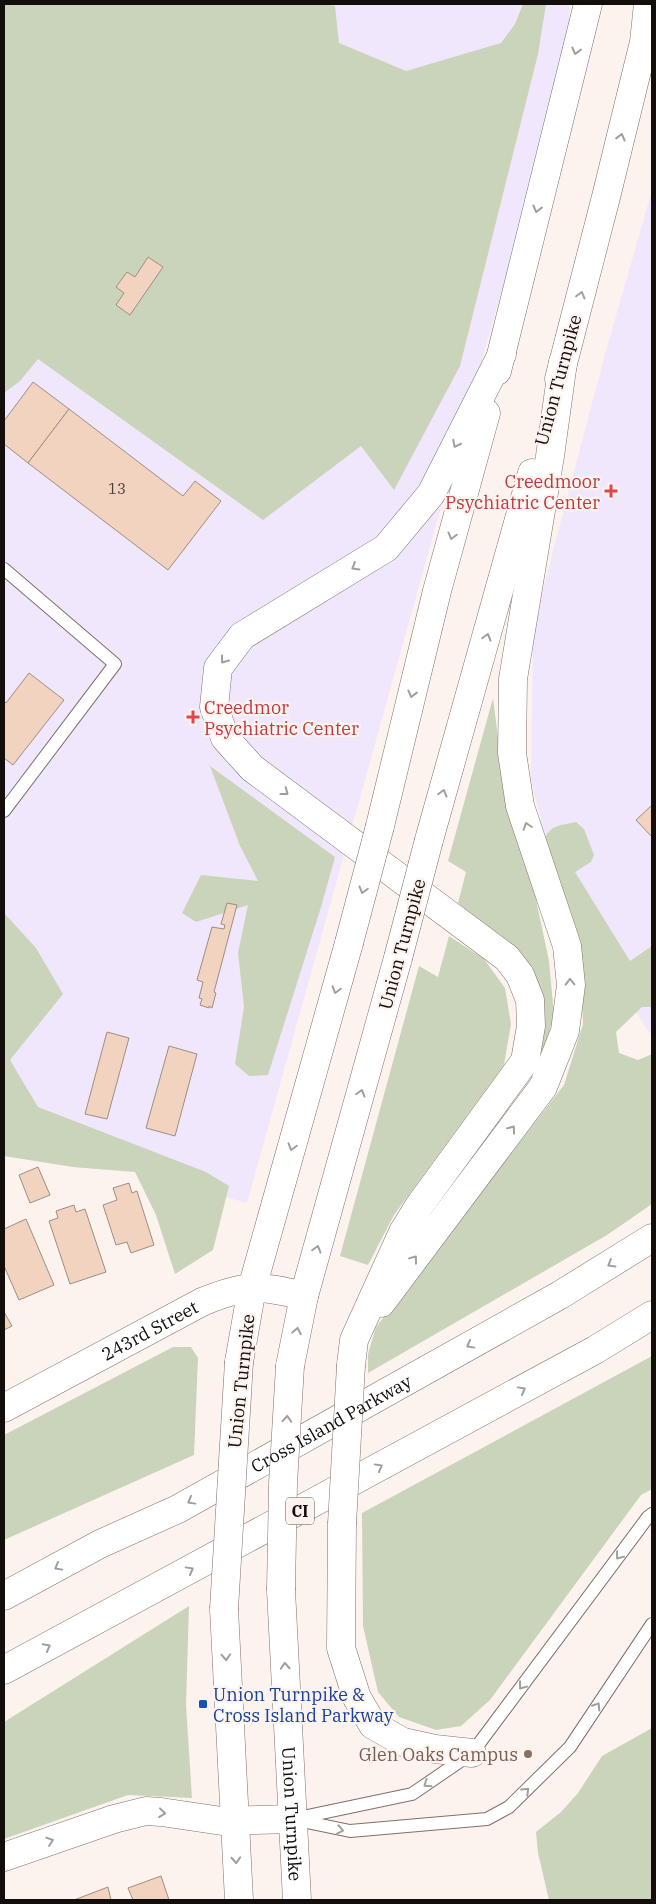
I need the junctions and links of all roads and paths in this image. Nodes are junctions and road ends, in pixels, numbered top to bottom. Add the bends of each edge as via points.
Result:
1 (588, 4) edge
2 (648, 4) edge
3 (502, 354) junction
4 (563, 362) junction
5 (4, 569) edge
6 (4, 811) edge
7 (652, 1238) edge
8 (252, 1288) junction
9 (304, 1296) junction
10 (652, 1317) edge
11 (352, 1353) junction
12 (4, 1408) edge
13 (652, 1514) edge
14 (4, 1596) edge
15 (652, 1624) edge
16 (4, 1670) edge
17 (472, 1753) junction
18 (293, 1819) junction
19 (234, 1820) junction
20 (4, 1857) edge
21 (239, 1900) edge
22 (297, 1900) edge

1 -> 3 main road, Union Turnpike
4 -> 2 main road, Union Turnpike via 644,42
3 -> 8 main road, Union Turnpike, bridge via 437,591 349,943
3 -> 11 main road via 431,494 386,548 242,636 218,668 214,707 225,738 252,768 507,958 520,974 530,1000 531,1026 525,1061 403,1232
9 -> 4 main road, Union Turnpike, bridge
11 -> 4 main road via 544,1087 565,1031 572,985 567,946 520,806 512,753 513,679
5 - 6 lane via 115,664
7 -> 14 main road, Cross Island Parkway via 552,1299 178,1509 100,1544
8 - 9 main road, 243rd Street
8 - 12 main road, 243rd Street via 230,1291 202,1302
8 -> 19 main road, Union Turnpike, bridge via 239,1362 224,1609
18 -> 9 main road, Union Turnpike, bridge via 281,1590 283,1484 290,1366
16 -> 10 main road, CI
11 - 17 main road, bridge via 342,1524 341,1648 357,1698 373,1725 403,1742
13 -> 17 lane
18 -> 15 lane via 350,1831 486,1819 508,1808 570,1747
17 -> 18 lane via 412,1794
18 - 19 main road
18 - 22 main road, Union Turnpike
20 -> 19 main road via 114,1819 146,1812
19 -> 21 main road, Union Turnpike

